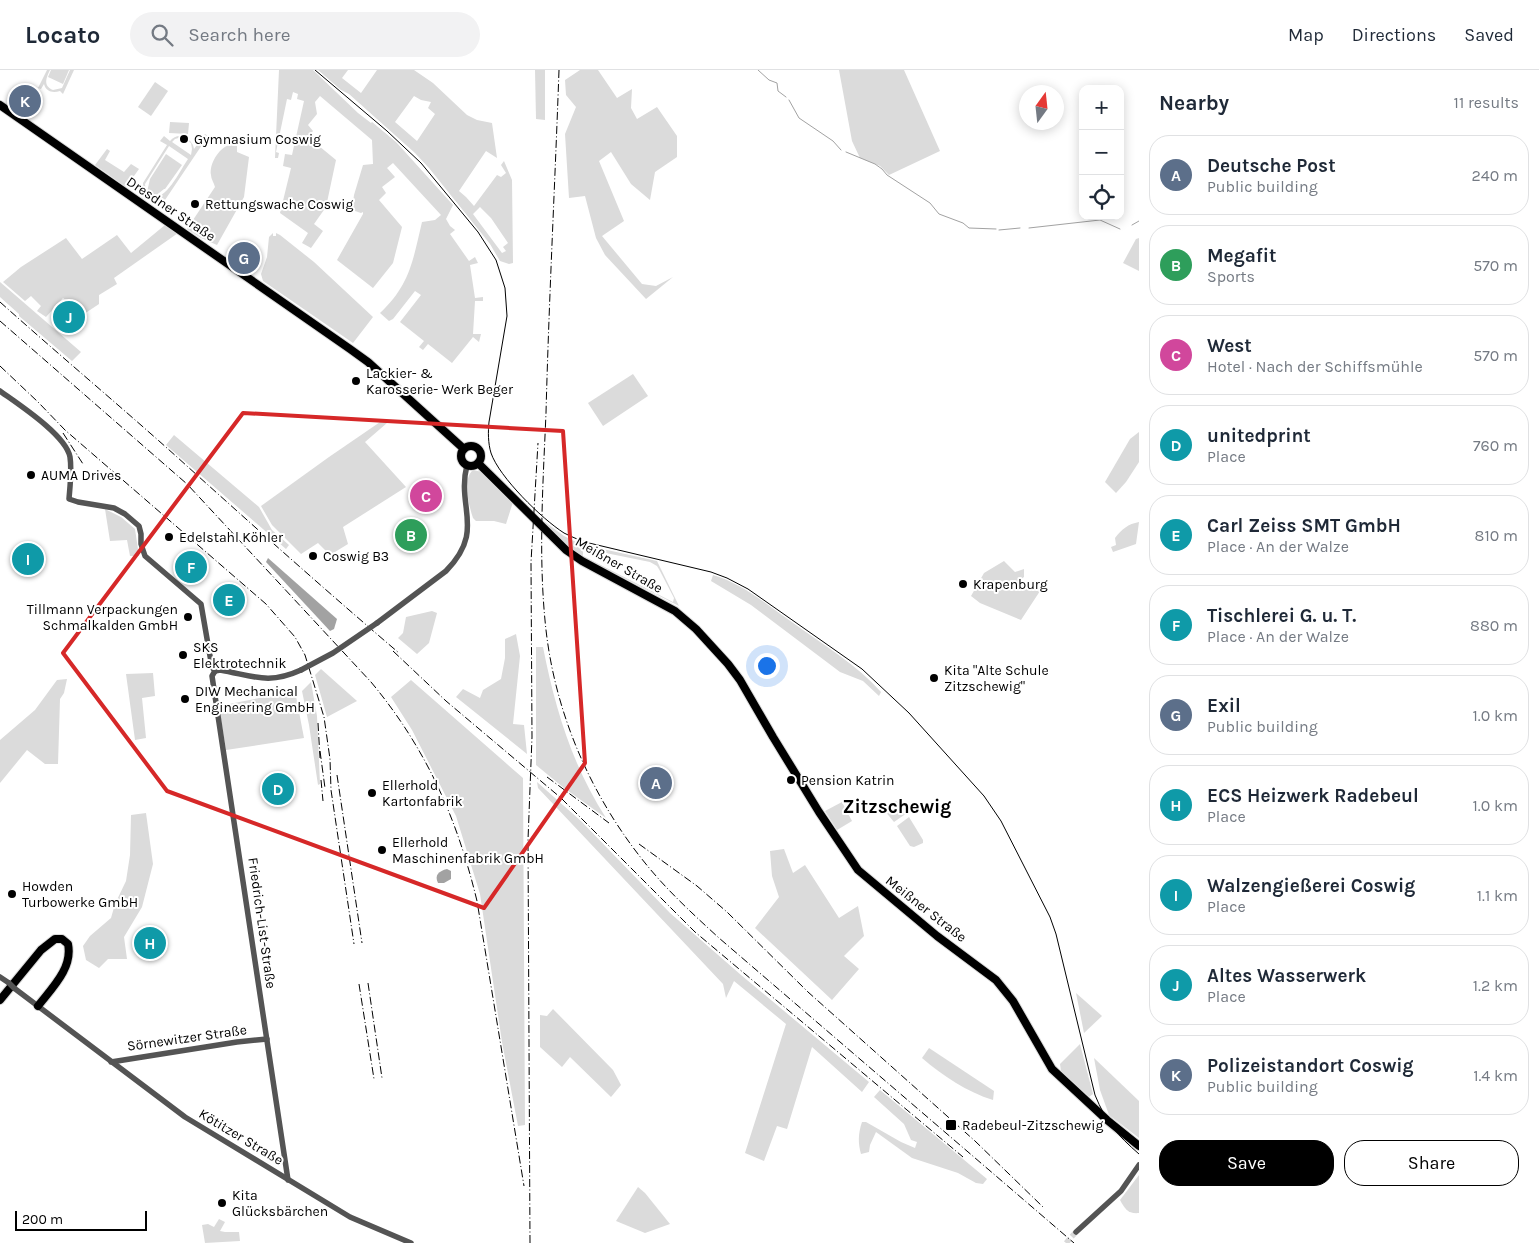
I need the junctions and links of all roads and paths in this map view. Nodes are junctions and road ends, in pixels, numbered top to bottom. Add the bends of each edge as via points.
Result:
1 (0, 106) edge
2 (0, 392) edge
3 (464, 449) junction
4 (478, 463) junction
5 (467, 465) junction
6 (215, 671) junction
7 (0, 977) edge
8 (0, 1000) edge
9 (38, 1006) junction
10 (267, 1040) junction
11 (111, 1062) junction
12 (1139, 1146) edge
13 (1139, 1165) edge
14 (288, 1180) junction
15 (1076, 1232) tunnel mouth
16 (411, 1243) edge

1 - 3 main road, Dresdner Straße via 350,348
2 - 6 street, Friedrich-List-Straße via 43,423 68,450 69,499 114,508 125,514 139,526 145,556 201,604
3 - 4 main road via 469,446 478,449
3 - 5 main road via 461,458
4 - 5 main road
4 - 12 main road, Meißner Straße via 566,550 687,620 728,664 747,691 819,812 858,870 996,980 1013,1000 1052,1069
5 - 6 street, bridge via 464,482 469,527 461,552 446,571 333,653 289,676 254,678
6 - 10 street, Friedrich-List-Straße via 212,676
7 - 9 street, Kötitzer Straße, bridge
8 - 9 main road via 41,950 55,939 62,939 68,944 68,964
9 - 11 street, Kötitzer Straße
10 - 11 street, Sörnewitzer Straße
10 - 14 street, Friedrich-List-Straße
11 - 14 street, Kötitzer Straße via 185,1117
13 - 15 street via 1121,1191
14 - 16 street, Kötitzer Straße via 350,1217

